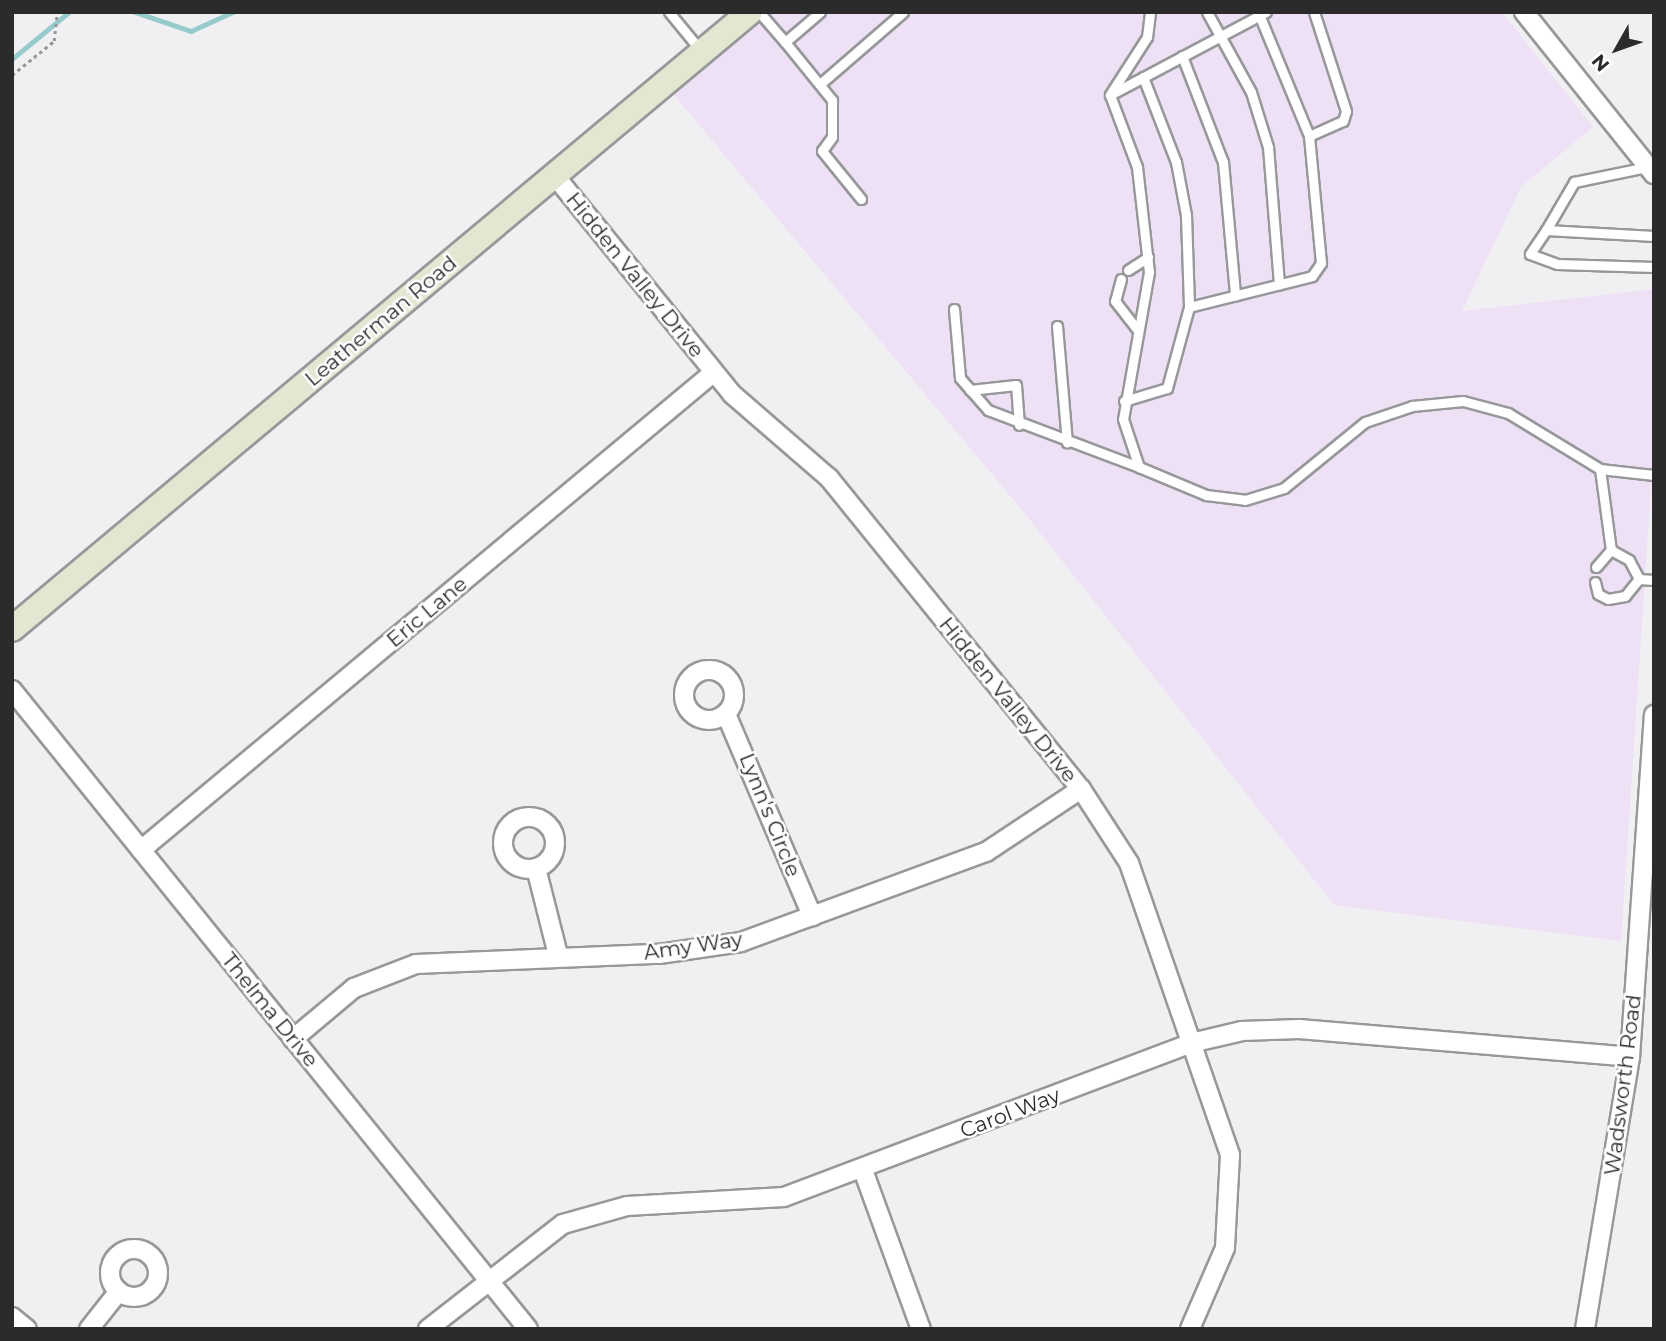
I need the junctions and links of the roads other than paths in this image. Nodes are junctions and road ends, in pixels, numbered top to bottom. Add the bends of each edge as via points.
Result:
1 (669, 12) edge
2 (750, 12) edge
3 (759, 12) edge
4 (820, 12) edge
5 (903, 12) edge
6 (1150, 12) edge
7 (1207, 12) edge
8 (1314, 12) edge
9 (1524, 12) edge
10 (1261, 13) edge
11 (1220, 36) junction
12 (785, 42) junction
13 (702, 52) junction
14 (1182, 56) junction
15 (1143, 77) junction
16 (820, 85) junction
17 (1110, 94) junction
18 (1309, 136) junction
19 (1650, 170) edge
20 (555, 176) junction
21 (861, 199) dead end
22 (1546, 230) junction
23 (1654, 236) edge
24 (1148, 257) junction
25 (1654, 267) edge
26 (1128, 270) dead end
27 (1121, 279) dead end
28 (1279, 285) junction
29 (1235, 295) junction
30 (1189, 307) junction
31 (954, 309) dead end
32 (1057, 326) dead end
33 (1138, 330) junction
34 (713, 373) junction
35 (970, 390) junction
36 (1124, 401) junction
37 (1019, 425) junction
38 (1067, 443) junction
39 (1139, 467) junction
40 (1600, 469) junction
41 (1654, 475) edge
42 (1611, 550) junction
43 (1596, 566) dead end
44 (1639, 579) junction
45 (1654, 580) edge
46 (1595, 582) dead end
47 (12, 629) edge
48 (12, 690) edge
49 (726, 714) dead end
50 (1654, 715) edge
51 (1081, 789) junction
52 (1651, 803) edge
53 (141, 850) junction
54 (536, 868) dead end
55 (812, 916) junction
56 (558, 955) junction
57 (293, 1038) junction
58 (1191, 1043) junction
59 (1630, 1057) junction
60 (863, 1170) junction
61 (489, 1280) junction
62 (119, 1292) dead end
63 (12, 1317) edge
64 (27, 1329) edge
65 (89, 1329) edge
66 (428, 1329) edge
67 (528, 1329) edge
68 (921, 1329) edge
69 (1190, 1329) edge
70 (1585, 1329) edge

1 - 13 lane
2 - 13 street, Leatherman Road
3 - 12 lane
4 - 12 lane
5 - 16 lane
6 - 17 lane via 1147,37
7 - 11 lane
8 - 18 lane via 1346,111 1343,121
9 - 19 street
10 - 11 lane
10 - 18 lane
11 - 14 lane
11 - 28 lane via 1251,92 1268,146
12 - 16 lane
13 - 20 street, Leatherman Road
14 - 15 lane
14 - 29 lane via 1223,162
15 - 17 lane
15 - 30 lane via 1162,116 1186,215
16 - 21 lane via 832,100 832,137 822,151
17 - 24 lane via 1137,167
18 - 28 lane via 1321,262 1312,276
19 - 22 lane via 1574,182
20 - 34 street, Hidden Valley Drive
20 - 47 street, Leatherman Road
22 - 23 lane
22 - 25 lane via 1537,235 1533,259
24 - 26 lane
24 - 33 lane
27 - 33 lane via 1115,301
28 - 29 lane
29 - 30 lane
30 - 36 lane via 1167,388
31 - 35 lane via 960,379
32 - 38 lane
33 - 36 lane
34 - 51 street, Hidden Valley Drive via 752,415 829,478
34 - 53 street, Eric Lane
35 - 37 lane via 988,410
35 - 37 lane via 1016,386
36 - 39 lane via 1123,419
37 - 38 lane
38 - 39 lane
39 - 40 lane via 1206,495 1245,500 1284,488 1365,422 1412,406 1463,401 1508,413
40 - 41 lane
40 - 42 lane
42 - 43 lane
42 - 44 lane via 1629,560
44 - 45 lane
44 - 46 lane via 1625,596 1608,599 1598,594
48 - 53 street, Thelma Drive
49 - 55 street, Lynn's Circle
50 - 52 street, Wadsworth Road
51 - 55 street, Amy Way via 995,848
51 - 58 street, Hidden Valley Drive via 1129,863
52 - 59 street, Wadsworth Road
53 - 57 street, Thelma Drive
54 - 56 street
55 - 56 street, Amy Way via 741,942 690,951
56 - 57 street, Amy Way via 394,969 354,988
57 - 61 street, Thelma Drive
58 - 59 street, Carol Way via 1242,1031 1300,1029
58 - 60 street, Carol Way
58 - 69 street, Hidden Valley Drive via 1230,1155 1232,1186 1225,1248
59 - 70 street, Wadsworth Road
60 - 61 street, Carol Way via 746,1203 594,1212 563,1223
60 - 68 street
61 - 66 street, Carol Way
61 - 67 street, Thelma Drive
62 - 65 street
63 - 64 street

